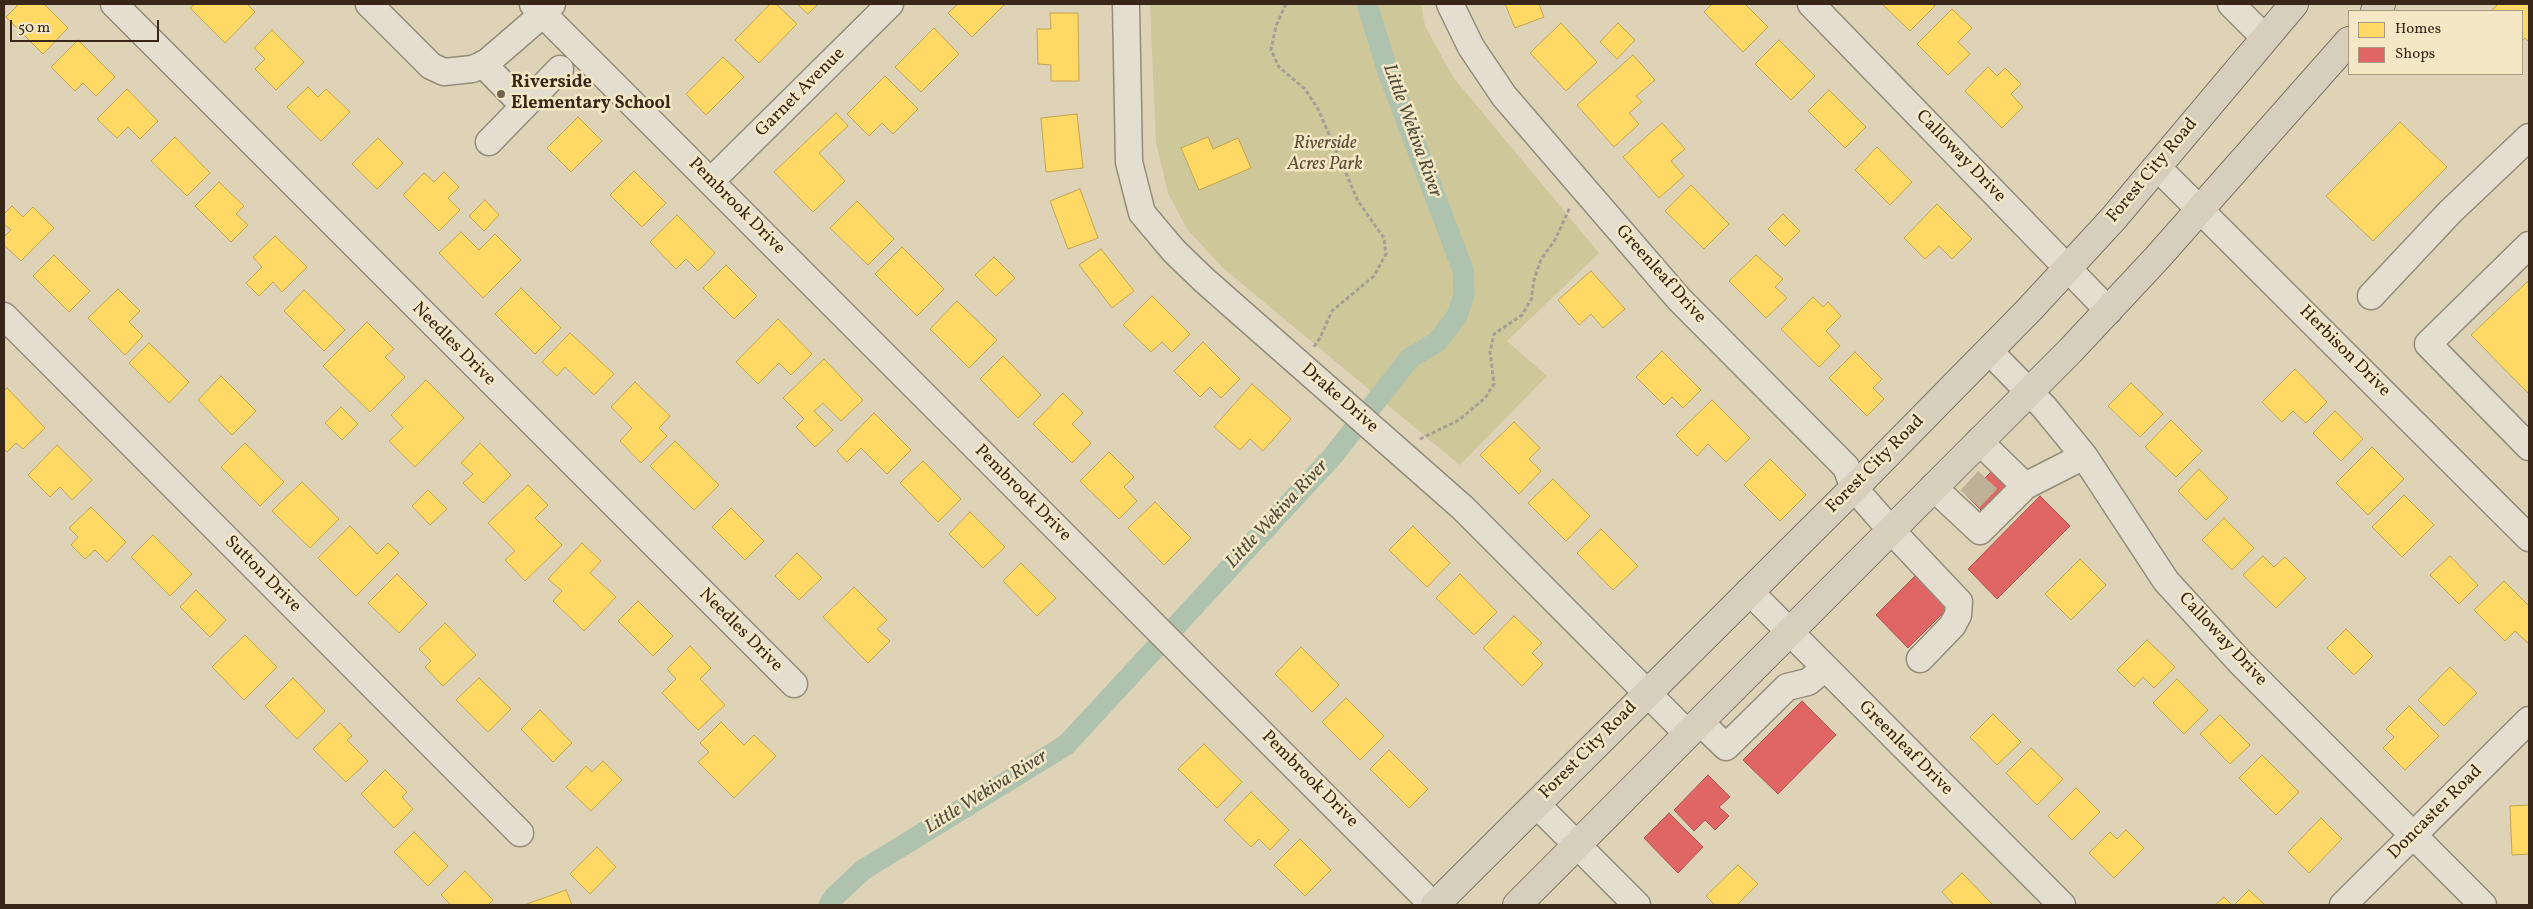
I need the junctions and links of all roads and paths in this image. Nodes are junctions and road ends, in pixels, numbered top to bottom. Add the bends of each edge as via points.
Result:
1 (114, 4) edge
2 (369, 4) edge
3 (890, 4) edge
4 (1126, 4) edge
5 (1286, 4) edge
6 (1450, 4) edge
7 (1811, 4) edge
8 (2231, 4) edge
9 (2294, 4) edge
10 (543, 7) edge
11 (2265, 38) junction
12 (2348, 42) edge
13 (483, 64) junction
14 (560, 69) dead end
15 (524, 106) junction
16 (2529, 137) edge
17 (489, 142) dead end
18 (2157, 167) junction
19 (711, 181) junction
20 (1585, 189) junction
21 (2201, 209) junction
22 (2529, 245) edge
23 (2068, 268) junction
24 (2371, 296) dead end
25 (2109, 311) junction
26 (4, 316) edge
27 (1989, 351) junction
28 (1300, 365) junction
29 (2029, 392) junction
30 (1979, 441) junction
31 (2529, 447) edge
32 (1396, 449) junction
33 (2084, 456) junction
34 (2025, 486) junction
35 (1933, 487) junction
36 (1854, 488) junction
37 (1890, 529) junction
38 (2529, 538) edge
39 (1749, 591) junction
40 (1790, 632) junction
41 (1920, 660) dead end
42 (1824, 668) junction
43 (1746, 675) junction
44 (794, 684) dead end
45 (1647, 693) junction
46 (1772, 701) junction
47 (2529, 720) edge
48 (1694, 728) junction
49 (1536, 804) junction
50 (520, 833) dead end
51 (2413, 836) junction
52 (1576, 845) junction
53 (1434, 905) edge
54 (1517, 905) edge
55 (1637, 905) edge
56 (2062, 905) edge
57 (2343, 905) edge
58 (2483, 905) edge

1 - 44 street, Needles Drive
2 - 13 street via 431,66 444,72 472,69
3 - 19 street, Garnet Avenue
4 - 28 street, Drake Drive via 1129,162 1142,213 1204,280
5 - 28 path via 1276,26 1271,50 1279,67 1306,89 1318,108 1358,202 1384,238 1386,254 1374,276 1332,311 1320,338
6 - 20 street, Greenleaf Drive via 1471,47 1504,96
7 - 23 street, Calloway Drive
8 - 11 street
9 - 11 main road, Forest City Road
10 - 13 street via 512,42
10 - 19 street, Pembrook Drive via 611,83
11 - 18 main road, Forest City Road
12 - 21 main road
13 - 15 street
14 - 15 street
15 - 17 street
16 - 24 street via 2450,212
18 - 21 street, Herbison Drive
18 - 23 main road, Forest City Road
19 - 53 street, Pembrook Drive
20 - 32 path via 1566,212 1555,240 1541,259 1531,300 1522,314 1494,334 1490,352 1494,384 1485,398 1459,420
20 - 36 street, Greenleaf Drive via 1679,299 1846,467
21 - 25 main road
21 - 38 street, Herbison Drive
22 - 31 street via 2428,344
23 - 25 street, Calloway Drive
23 - 27 main road, Forest City Road
25 - 29 main road
26 - 50 street, Sutton Drive
27 - 29 street, Calloway Drive
27 - 36 main road, Forest City Road
28 - 32 street, Drake Drive
29 - 30 main road
29 - 33 street, Calloway Drive
30 - 34 street via 2000,468
30 - 35 main road
32 - 45 street, Drake Drive via 1463,508
33 - 34 street
33 - 51 street, Calloway Drive via 2166,581 2240,662
34 - 35 street via 1980,531 1964,504
35 - 37 main road
36 - 37 street, Greenleaf Drive
36 - 39 main road, Forest City Road
37 - 40 main road
37 - 41 street, Greenleaf Drive via 1959,602 1958,615 1952,626
39 - 40 street, Greenleaf Drive
39 - 45 main road, Forest City Road
40 - 42 street, Greenleaf Drive
40 - 43 main road
42 - 46 street via 1808,682 1787,687
42 - 56 street, Greenleaf Drive
43 - 46 street
43 - 48 main road
45 - 48 street, Drake Drive
45 - 49 main road, Forest City Road
46 - 48 street, Drake Drive via 1726,747
47 - 51 street, Doncaster Road
48 - 52 main road
49 - 52 street
49 - 53 main road, Forest City Road
51 - 57 street, Doncaster Road
51 - 58 street, Calloway Drive
52 - 54 main road
52 - 55 street

